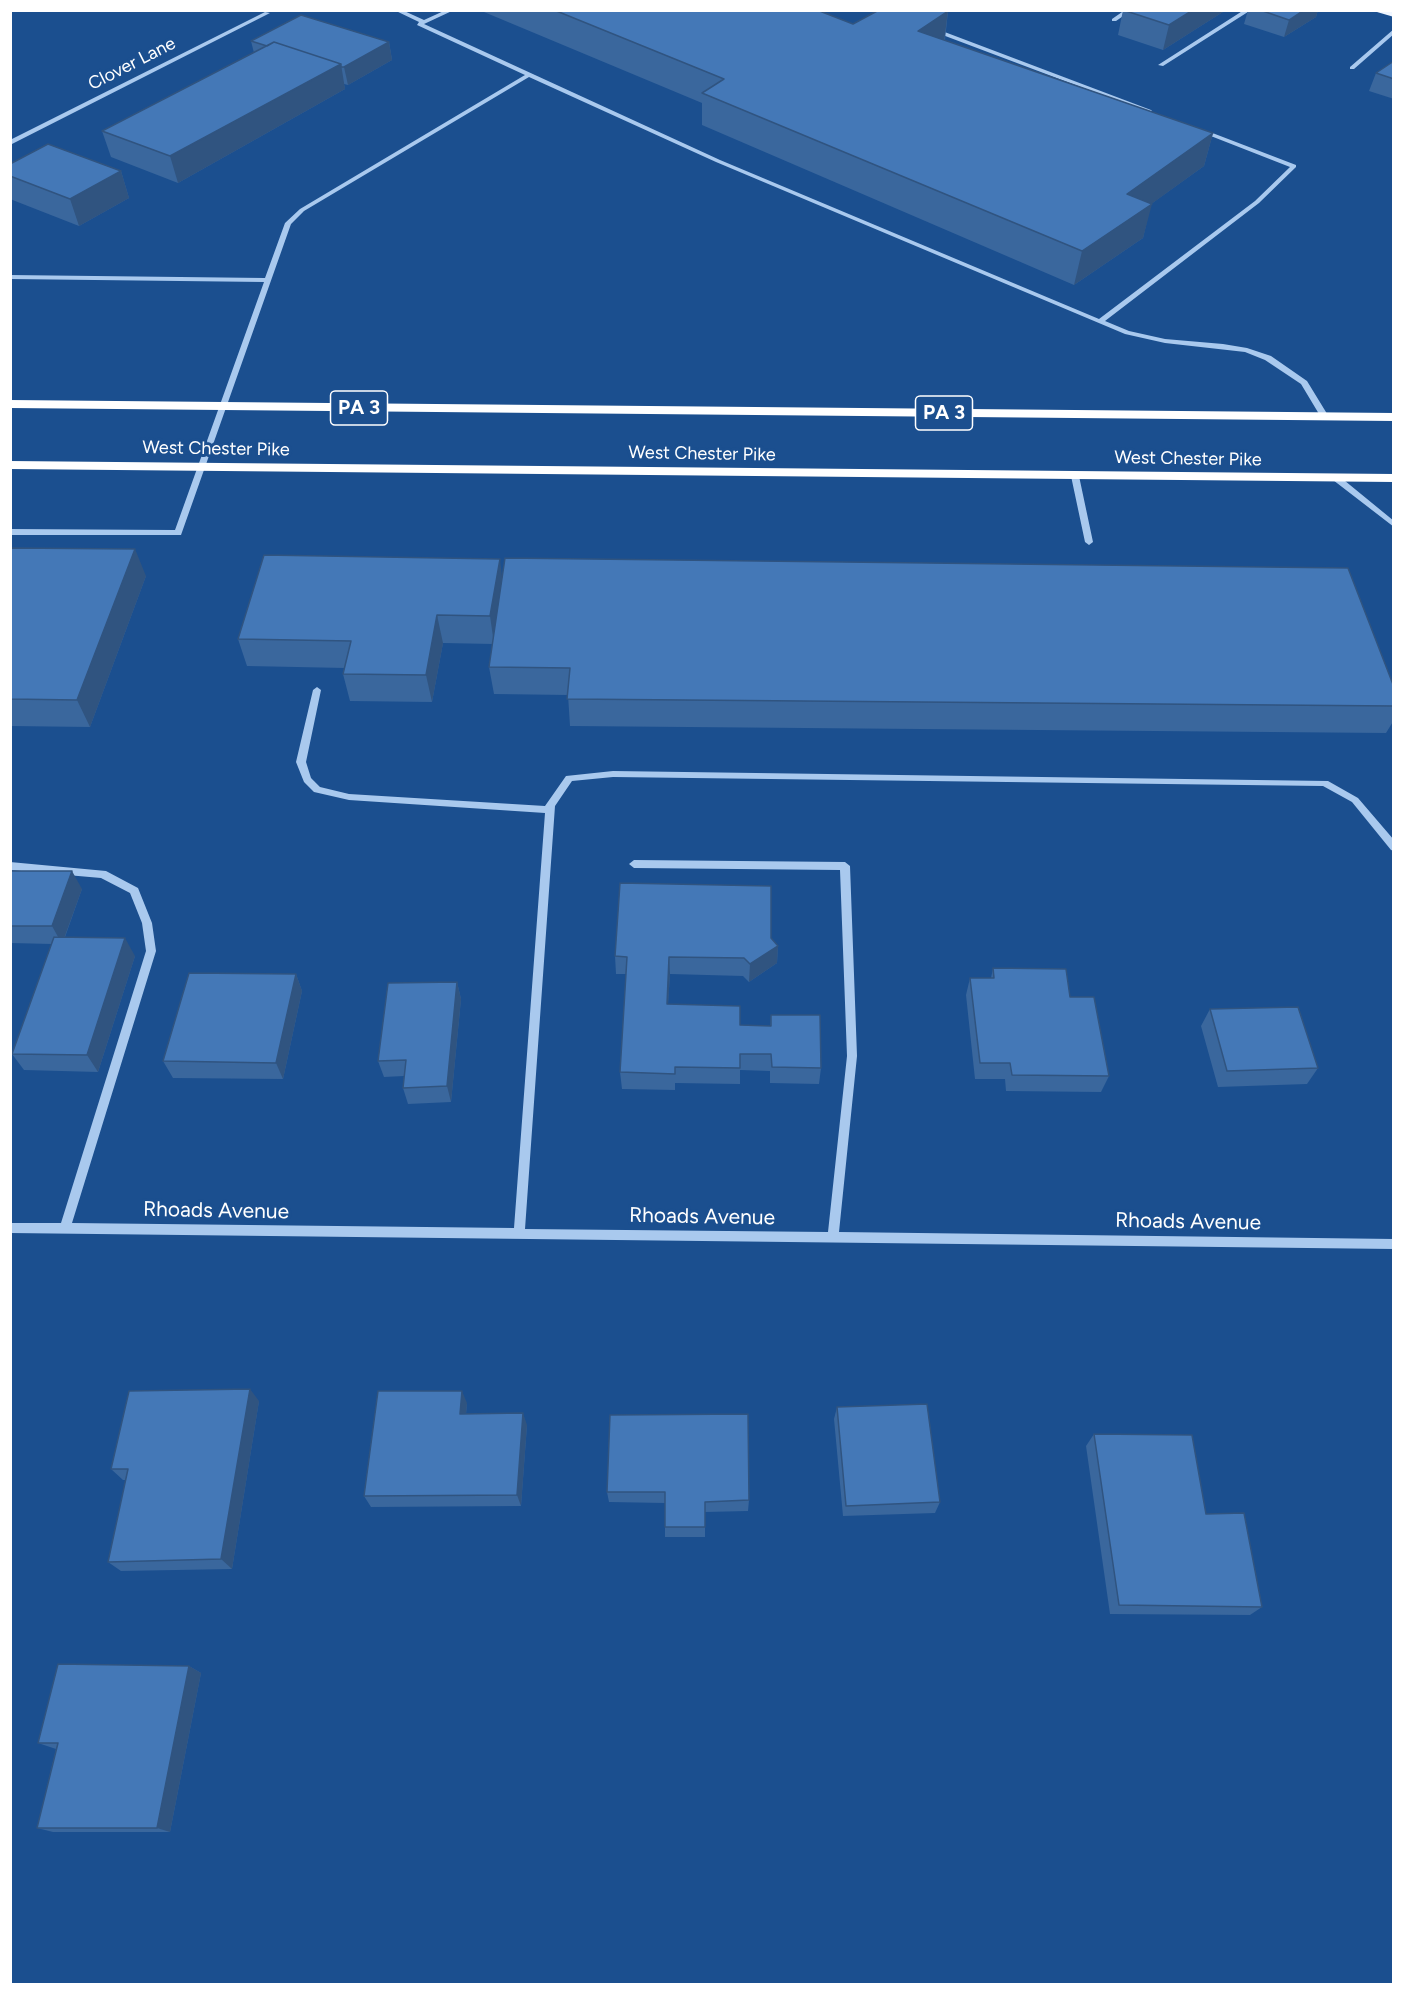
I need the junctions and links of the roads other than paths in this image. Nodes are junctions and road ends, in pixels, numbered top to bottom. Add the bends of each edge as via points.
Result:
1 (396, 10) edge
2 (453, 10) edge
3 (872, 10) edge
4 (1130, 10) edge
5 (1249, 10) edge
6 (1380, 10) edge
7 (267, 13) dead end
8 (1394, 15) edge
9 (896, 18) edge
10 (1114, 20) dead end
11 (422, 23) junction
12 (927, 28) edge
13 (1392, 34) edge
14 (1161, 65) dead end
15 (1352, 68) dead end
16 (527, 76) junction
17 (1160, 115) edge
18 (1194, 128) edge
19 (10, 143) edge
20 (10, 277) edge
21 (267, 280) junction
22 (1101, 321) junction
23 (10, 404) edge
24 (223, 406) junction
25 (1325, 417) junction
26 (1394, 417) edge
27 (10, 465) edge
28 (202, 467) junction
29 (1075, 476) junction
30 (1336, 478) junction
31 (1394, 478) edge
32 (1394, 525) edge
33 (10, 532) edge
34 (1089, 542) dead end
35 (317, 690) dead end
36 (550, 810) junction
37 (1394, 847) edge
38 (634, 864) dead end
39 (10, 866) edge
40 (10, 1228) edge
41 (65, 1228) junction
42 (519, 1234) junction
43 (833, 1238) junction
44 (1394, 1244) edge

1 - 11 street
2 - 11 street
3 - 9 street
4 - 10 street
5 - 14 street
6 - 8 main road
7 - 19 street, Clover Lane
11 - 16 street
12 - 17 street
13 - 15 street
16 - 21 street via 297,214 286,227
16 - 22 street via 718,161
18 - 22 street via 1294,166 1257,202
20 - 21 street
21 - 24 street
22 - 25 street via 1145,338 1223,346 1268,358 1304,382
23 - 24 highway, West Chester Pike / PA 3
24 - 25 highway, West Chester Pike / PA 3
24 - 28 street
25 - 26 highway, West Chester Pike / PA 3
27 - 28 highway, West Chester Pike
28 - 29 highway, West Chester Pike
28 - 33 street via 178,533
29 - 30 highway, West Chester Pike
29 - 34 street
30 - 31 highway, West Chester Pike
30 - 32 street
35 - 36 street via 301,762 307,780 317,790 349,797
36 - 37 street via 569,778 613,774 1325,783 1355,800
36 - 42 street
38 - 43 street via 845,866 852,1056
39 - 41 street via 103,874 134,891 147,923 152,951
40 - 41 street, Rhoads Avenue
41 - 42 street, Rhoads Avenue
42 - 43 street, Rhoads Avenue
43 - 44 street, Rhoads Avenue

